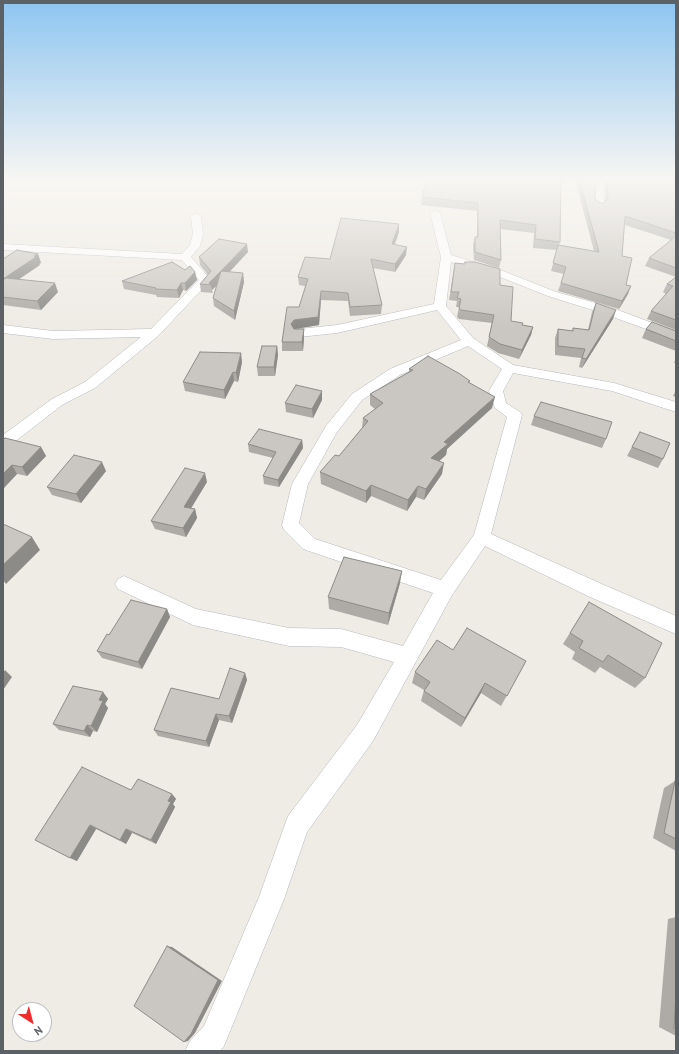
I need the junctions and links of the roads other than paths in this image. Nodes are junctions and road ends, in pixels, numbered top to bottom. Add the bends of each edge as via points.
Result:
1 (197, 228) edge
2 (439, 228) edge
3 (3, 247) edge
4 (186, 257) junction
5 (446, 257) junction
6 (440, 306) junction
7 (3, 329) edge
8 (154, 333) junction
9 (299, 333) edge
10 (676, 336) edge
11 (469, 341) junction
12 (509, 368) junction
13 (676, 407) edge
14 (3, 443) edge
15 (482, 537) junction
16 (124, 584) dead end
17 (445, 589) junction
18 (676, 625) edge
19 (408, 657) junction
20 (200, 1051) edge

1 - 4 street via 195,246
2 - 5 street
3 - 4 street
4 - 8 street via 205,280
5 - 6 street
5 - 10 street via 499,273 552,294 606,310
6 - 9 street via 337,329
6 - 11 street
7 - 8 street via 53,335
8 - 14 street via 90,385 57,402
11 - 12 street
11 - 17 street via 434,362 395,372 358,397 331,429 300,484 290,525 309,544 376,564
12 - 13 street via 614,387
12 - 15 street via 493,401 515,415
15 - 17 street
15 - 18 street
16 - 19 street via 193,617 289,637 341,638
17 - 19 street
19 - 20 street via 365,733 297,825 271,899 214,1036

